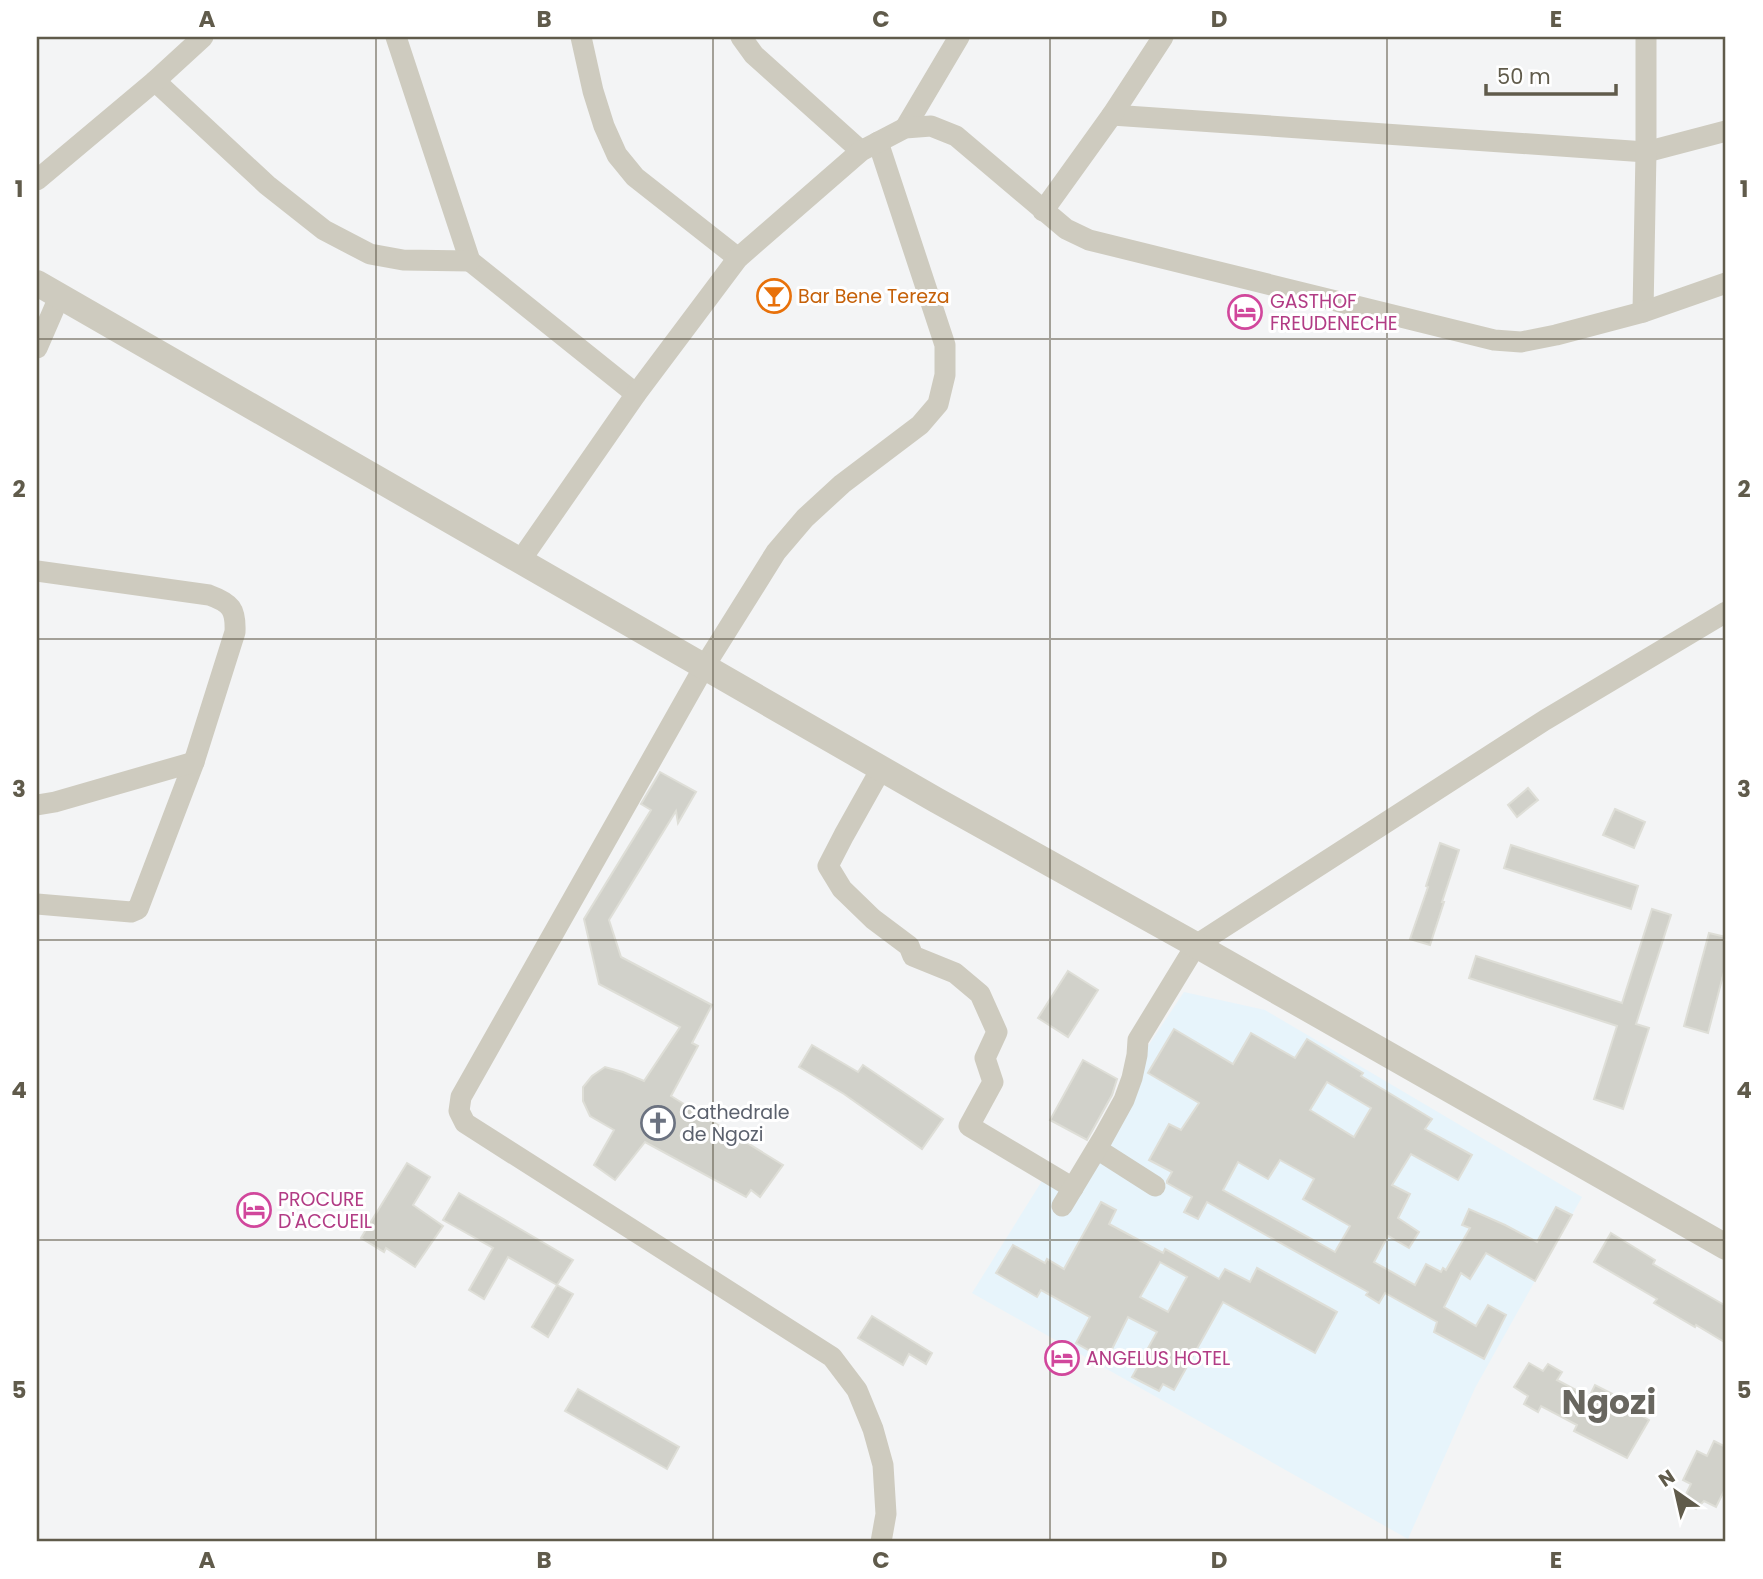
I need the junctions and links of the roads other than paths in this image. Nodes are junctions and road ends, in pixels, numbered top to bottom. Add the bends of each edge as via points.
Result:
1 (203, 37) edge
2 (396, 37) edge
3 (581, 37) edge
4 (741, 37) edge
5 (959, 37) edge
6 (1163, 37) edge
7 (1646, 37) edge
8 (155, 81) junction
9 (1112, 115) junction
10 (905, 128) junction
11 (1726, 131) edge
12 (870, 147) junction
13 (1646, 152) junction
14 (37, 180) edge
15 (1043, 212) junction
16 (738, 258) junction
17 (470, 261) junction
18 (37, 283) edge
19 (1726, 283) edge
20 (60, 295) junction
21 (1643, 312) junction
22 (37, 348) edge
23 (636, 394) junction
24 (520, 561) junction
25 (37, 571) edge
26 (1726, 612) edge
27 (704, 667) junction
28 (194, 762) junction
29 (881, 769) junction
30 (37, 805) edge
31 (37, 904) edge
32 (1196, 945) junction
33 (1097, 1149) junction
34 (1155, 1186) dead end
35 (1726, 1247) edge
36 (881, 1542) edge

1 - 8 street
2 - 17 street
3 - 16 street via 600,115 617,155 635,177
4 - 12 street via 754,55
5 - 10 street
6 - 9 street
7 - 13 street
8 - 14 street
8 - 17 street via 267,185 324,230 370,254 403,260
9 - 13 street
9 - 15 street
10 - 12 street
10 - 15 street via 932,126 957,136
11 - 13 street
12 - 16 street
12 - 27 street via 945,345 945,375 938,404 920,425 805,518 776,552
13 - 21 street
15 - 21 street via 1089,240 1494,340 1521,342
16 - 23 street
17 - 23 street
18 - 20 street
19 - 21 street
20 - 22 street
20 - 24 street
23 - 24 street
24 - 27 street
25 - 28 street via 209,595 232,608 234,632
26 - 32 street via 1545,720
27 - 29 street
27 - 36 street via 461,1097 459,1111 465,1123 832,1357 857,1390 883,1465 886,1514
28 - 30 street
28 - 31 street via 138,909
29 - 32 street
29 - 33 street via 828,866 842,890 908,946 913,956 955,973 979,994 997,1032 985,1058 993,1082 969,1126 1067,1197
32 - 33 street via 1138,1040 1124,1100
32 - 35 street
33 - 34 street

